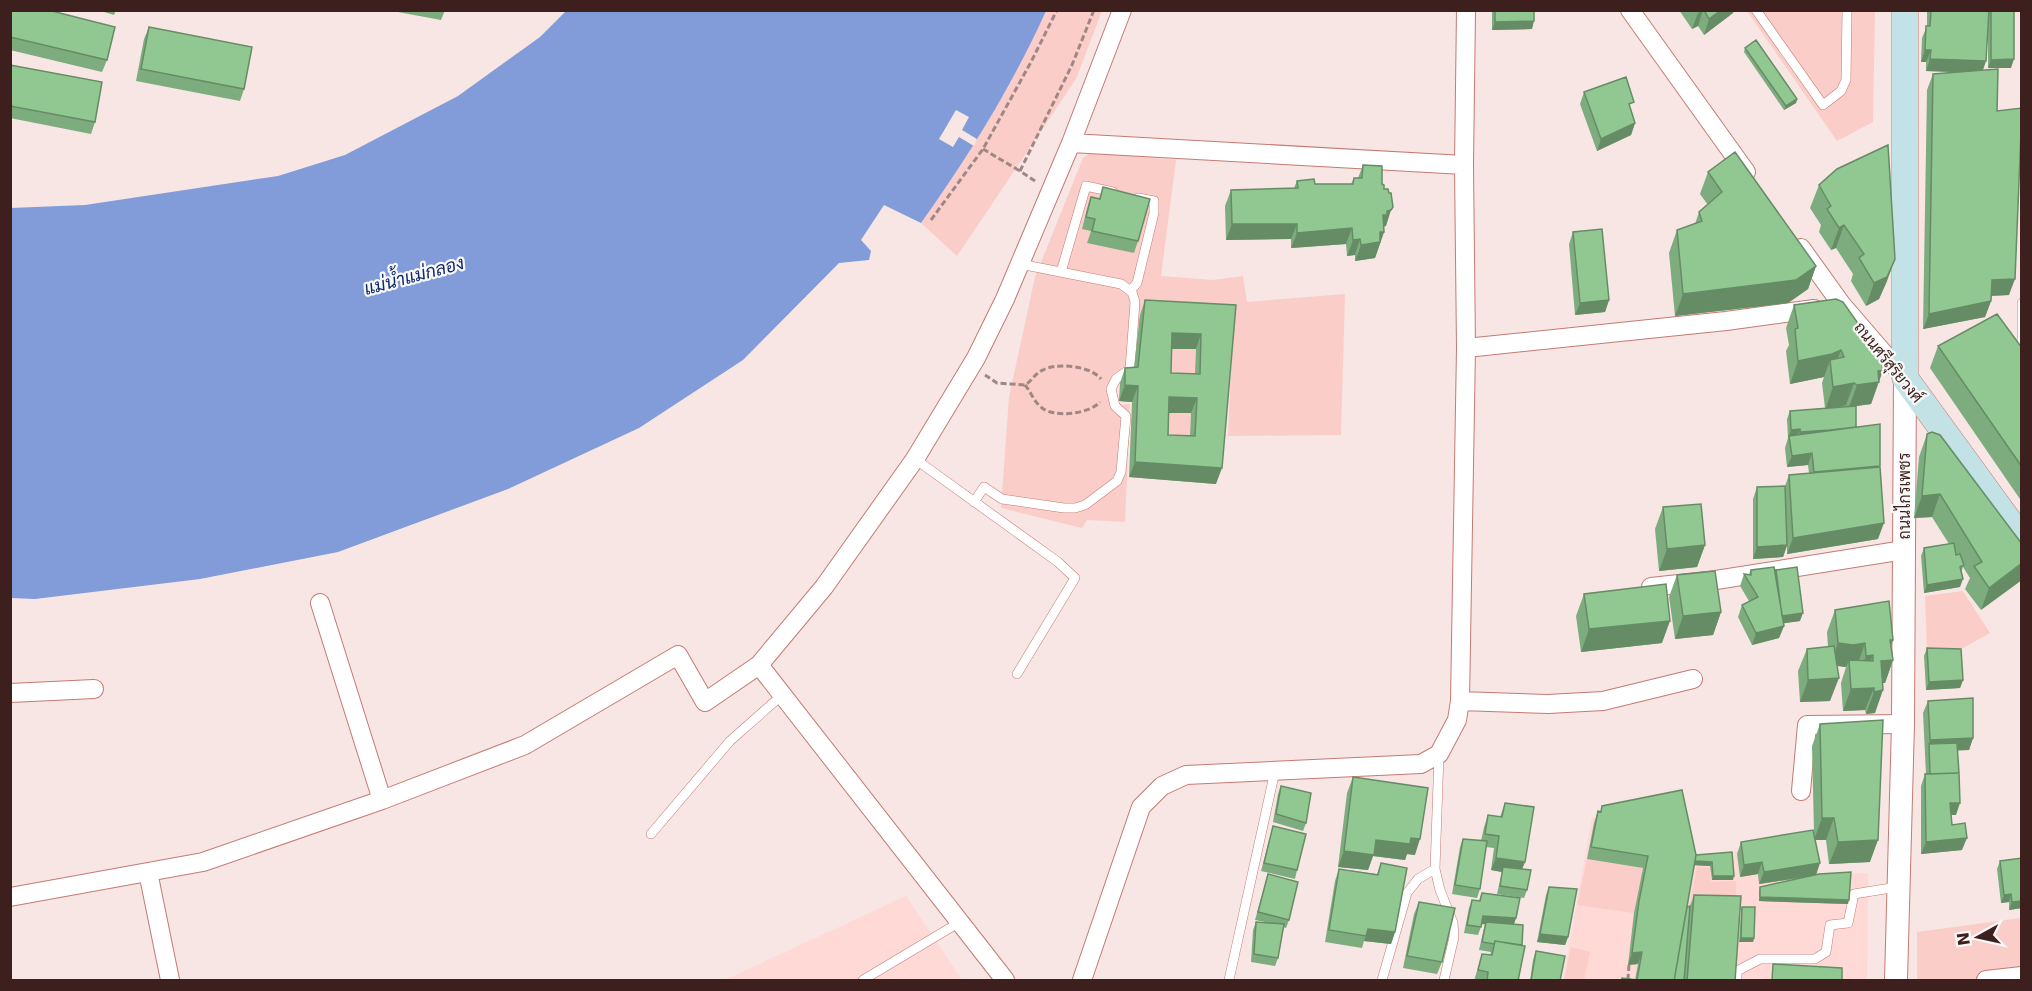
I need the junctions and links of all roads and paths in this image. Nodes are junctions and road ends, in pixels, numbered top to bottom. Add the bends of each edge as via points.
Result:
1 (1057, 10) edge
2 (1094, 10) edge
3 (1122, 10) edge
4 (1466, 10) edge
5 (1630, 10) edge
6 (1756, 10) edge
7 (1847, 10) edge
8 (1905, 10) edge
9 (1071, 143) junction
10 (983, 149) junction
11 (1464, 165) junction
12 (1020, 171) junction
13 (1753, 181) edge
14 (1049, 190) junction
15 (1120, 193) edge
16 (1131, 196) edge
17 (931, 220) dead end
18 (1794, 238) edge
19 (1020, 264) junction
20 (1061, 272) junction
21 (1130, 291) junction
22 (2022, 303) edge
23 (1842, 305) junction
24 (2022, 342) edge
25 (1466, 348) junction
26 (971, 366) junction
27 (1905, 378) junction
28 (1102, 381) dead end
29 (1027, 384) junction
30 (1103, 395) dead end
31 (915, 459) junction
32 (974, 502) junction
33 (2021, 538) edge
34 (1904, 550) junction
35 (1651, 587) edge
36 (320, 603) dead end
37 (759, 664) junction
38 (1017, 674) dead end
39 (1693, 679) dead end
40 (94, 689) dead end
41 (10, 693) edge
42 (782, 695) junction
43 (1460, 701) junction
44 (1903, 724) junction
45 (1439, 754) junction
46 (1275, 771) junction
47 (1801, 791) dead end
48 (382, 800) junction
49 (651, 834) dead end
50 (1435, 869) junction
51 (148, 872) junction
52 (1898, 887) junction
53 (10, 897) edge
54 (960, 922) junction
55 (1629, 965) dead end
56 (2022, 975) edge
57 (170, 981) edge
58 (862, 981) edge
59 (1005, 981) edge
60 (1082, 981) edge
61 (1229, 981) edge
62 (1382, 981) edge
63 (1444, 981) edge
64 (1630, 981) edge
65 (1737, 981) edge
66 (1896, 981) edge
67 (1986, 981) edge

1 - 10 path
2 - 12 path
3 - 9 street
4 - 11 street
5 - 13 street
6 - 7 lane via 1823,105 1841,91 1846,80
8 - 27 main road, ถนนไกรเพชร
9 - 11 street
9 - 14 street
10 - 12 path
10 - 17 path
11 - 25 street
12 - 14 path
14 - 19 street
15 - 20 lane via 1086,186
16 - 21 lane via 1154,201 1154,213 1137,282
18 - 23 street, ถนนศรีสุริยวงศ์
19 - 20 lane
19 - 26 street
20 - 21 lane via 1121,284
21 - 32 lane via 1135,302 1130,369 1116,379 1112,389 1115,405 1126,416 1117,481 1075,508 1002,499 984,487
22 - 24 lane
23 - 25 street
23 - 27 street, ถนนศรีสุริยวงศ์
25 - 43 street
26 - 29 path via 997,383
26 - 31 street
27 - 33 main road, ถนนศรีสุริยวงศ์
27 - 34 street, ถนนไกรเพชร
28 - 29 path via 1096,372 1084,368 1057,367 1044,369
29 - 30 path via 1042,409 1075,413 1092,408
31 - 32 lane
31 - 37 street via 824,587
32 - 38 lane via 1075,578
34 - 35 street
34 - 44 street, ถนนไกรเพชร
36 - 48 street
37 - 42 street
37 - 48 street via 705,702 678,655 525,745
39 - 43 street via 1603,701
40 - 41 street
42 - 49 lane via 730,741
42 - 54 street
43 - 45 street via 1457,720
44 - 47 street via 1807,725
44 - 52 street, ถนนไกรเพชร
45 - 46 street via 1421,764
45 - 50 lane
46 - 60 street via 1186,775 1162,786 1141,807
46 - 61 lane
48 - 51 street via 203,862
50 - 62 lane via 1418,879 1407,893
50 - 63 lane via 1453,923 1454,937
51 - 53 street
51 - 57 street
52 - 65 lane via 1854,894 1848,923 1830,924 1826,952 1815,959 1760,959 1737,971
52 - 66 street, ถนนไกรเพชร
54 - 58 lane
54 - 59 street
55 - 64 path
56 - 67 street

